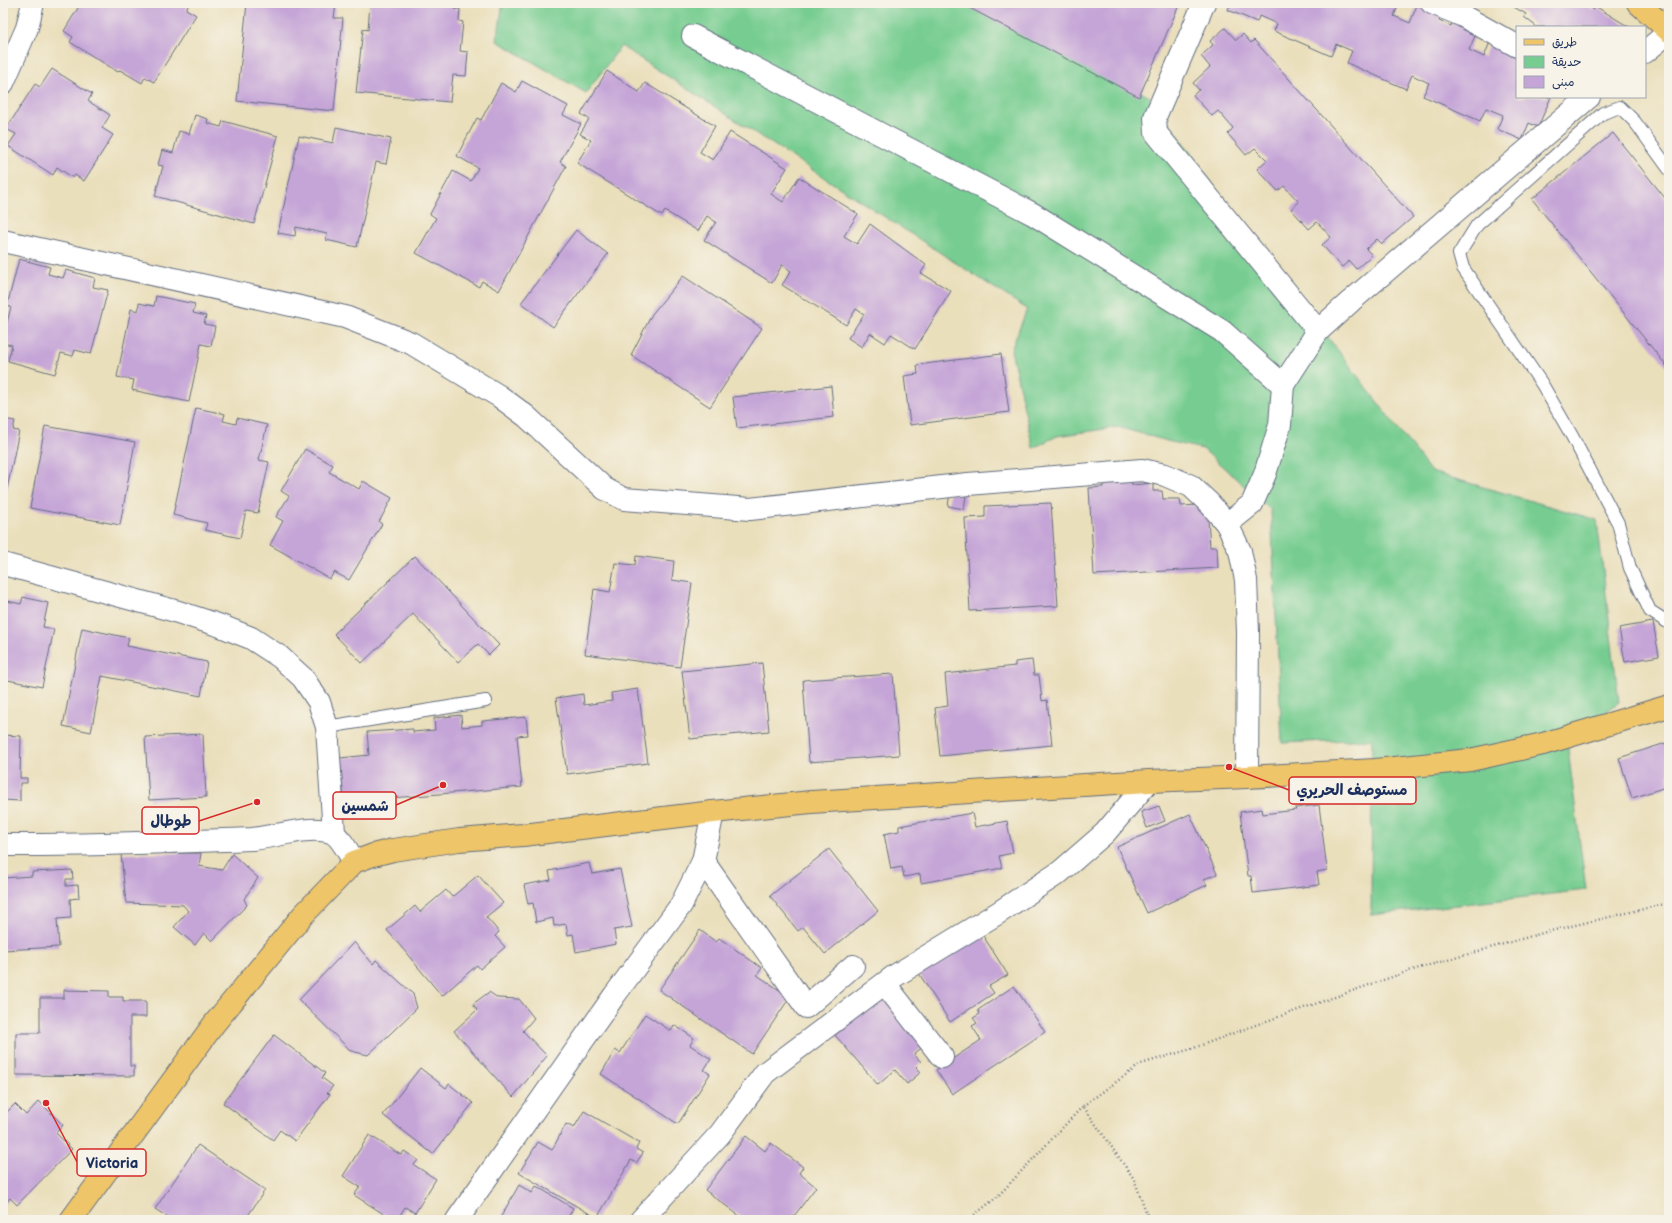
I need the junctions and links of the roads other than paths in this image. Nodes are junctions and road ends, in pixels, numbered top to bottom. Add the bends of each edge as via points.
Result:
1 (33, 3) edge
2 (1204, 3) edge
3 (1432, 3) edge
4 (1638, 3) edge
5 (1669, 32) edge
6 (693, 36) dead end
7 (1516, 45) edge
8 (1646, 51) edge
9 (3, 82) edge
10 (1586, 98) edge
11 (1669, 169) edge
12 (3, 241) edge
13 (1318, 331) junction
14 (1283, 385) junction
15 (1227, 524) junction
16 (3, 564) edge
17 (1669, 624) edge
18 (486, 701) dead end
19 (1669, 706) edge
20 (326, 727) junction
21 (1247, 777) junction
22 (1149, 781) junction
23 (713, 812) junction
24 (334, 833) junction
25 (3, 845) edge
26 (704, 861) junction
27 (354, 862) junction
28 (853, 966) dead end
29 (885, 984) junction
30 (942, 1057) dead end
31 (71, 1220) edge
32 (457, 1220) edge
33 (641, 1220) edge

1 - 9 street via 27,28
2 - 13 street via 1155,116 1156,133
3 - 7 street via 1461,15
4 - 5 main road
5 - 8 street
6 - 14 street via 1033,214 1222,331
10 - 13 street
11 - 17 lane via 1635,122 1620,106 1603,113 1477,224 1459,254 1463,268 1542,384 1579,449 1618,523 1630,568 1650,611
12 - 15 street via 345,317 411,344 499,396 526,416 605,489 624,499 750,508 968,484 1142,470 1166,475 1191,486
13 - 14 street
14 - 15 street via 1280,425 1265,474 1252,504
15 - 21 street via 1240,551 1246,580
16 - 20 street via 175,611 251,638 303,678 319,702
18 - 20 lane
19 - 21 main road via 1543,744 1470,760 1375,770
20 - 24 street
21 - 22 main road
22 - 23 main road via 811,802
22 - 29 street via 1105,833 1060,872
23 - 26 street
23 - 27 main road via 523,835 459,840 400,849
24 - 25 street via 327,830 308,831 255,838 107,845
24 - 27 street
26 - 28 street via 806,1006
26 - 32 street via 681,905
27 - 31 main road via 303,915 214,1024
29 - 30 street
29 - 33 street via 765,1074 720,1134

